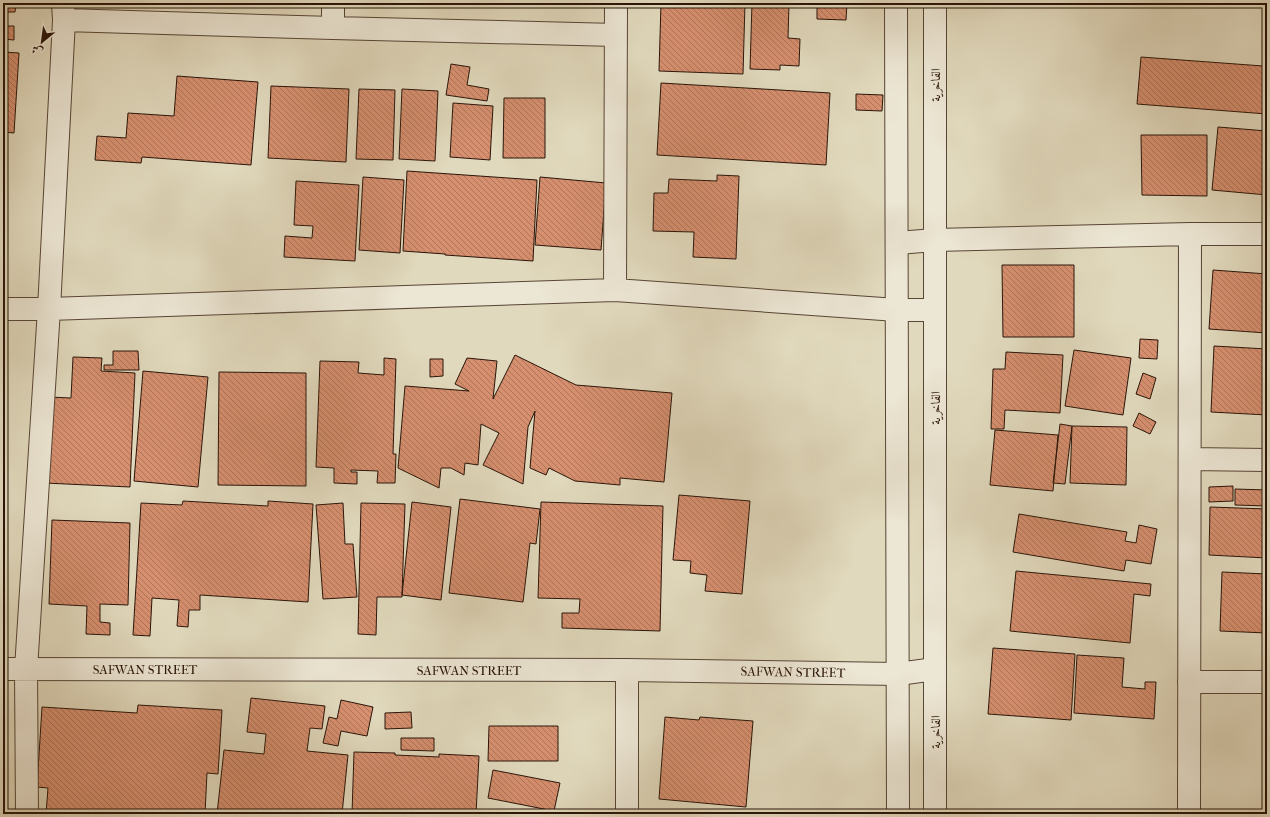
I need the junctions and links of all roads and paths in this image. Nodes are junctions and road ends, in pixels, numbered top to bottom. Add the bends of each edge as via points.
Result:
1 (333, 3) edge
2 (616, 3) edge
3 (896, 3) edge
4 (935, 3) edge
5 (64, 11) edge
6 (333, 28) junction
7 (616, 35) junction
8 (1190, 234) junction
9 (1267, 234) edge
10 (935, 240) junction
11 (897, 243) junction
12 (615, 290) junction
13 (3, 309) edge
14 (49, 309) junction
15 (897, 310) junction
16 (935, 310) junction
17 (1190, 459) junction
18 (1267, 460) edge
19 (3, 669) edge
20 (26, 669) junction
21 (935, 669) junction
22 (627, 670) junction
23 (898, 674) junction
24 (1189, 682) junction
25 (1267, 682) edge
26 (27, 814) edge
27 (627, 814) edge
28 (898, 814) edge
29 (935, 814) edge
30 (1189, 814) edge

1 - 6 street
2 - 7 street
3 - 11 street
4 - 10 street, الفاخرية
5 - 6 street
5 - 14 street
6 - 7 street
7 - 12 street
8 - 9 street
8 - 10 street
8 - 17 street
10 - 11 street
10 - 16 street, الفاخرية
11 - 15 street
12 - 14 street
12 - 15 street
13 - 14 street
14 - 20 street
15 - 16 street
15 - 23 street
16 - 21 street, الفاخرية
17 - 18 street
17 - 24 street
19 - 20 street, SAFWAN STREET
20 - 22 street, SAFWAN STREET
20 - 26 street
21 - 23 street, SAFWAN STREET
21 - 29 street, الفاخرية
22 - 23 street, SAFWAN STREET
22 - 27 street
23 - 28 street
24 - 25 street
24 - 30 street

